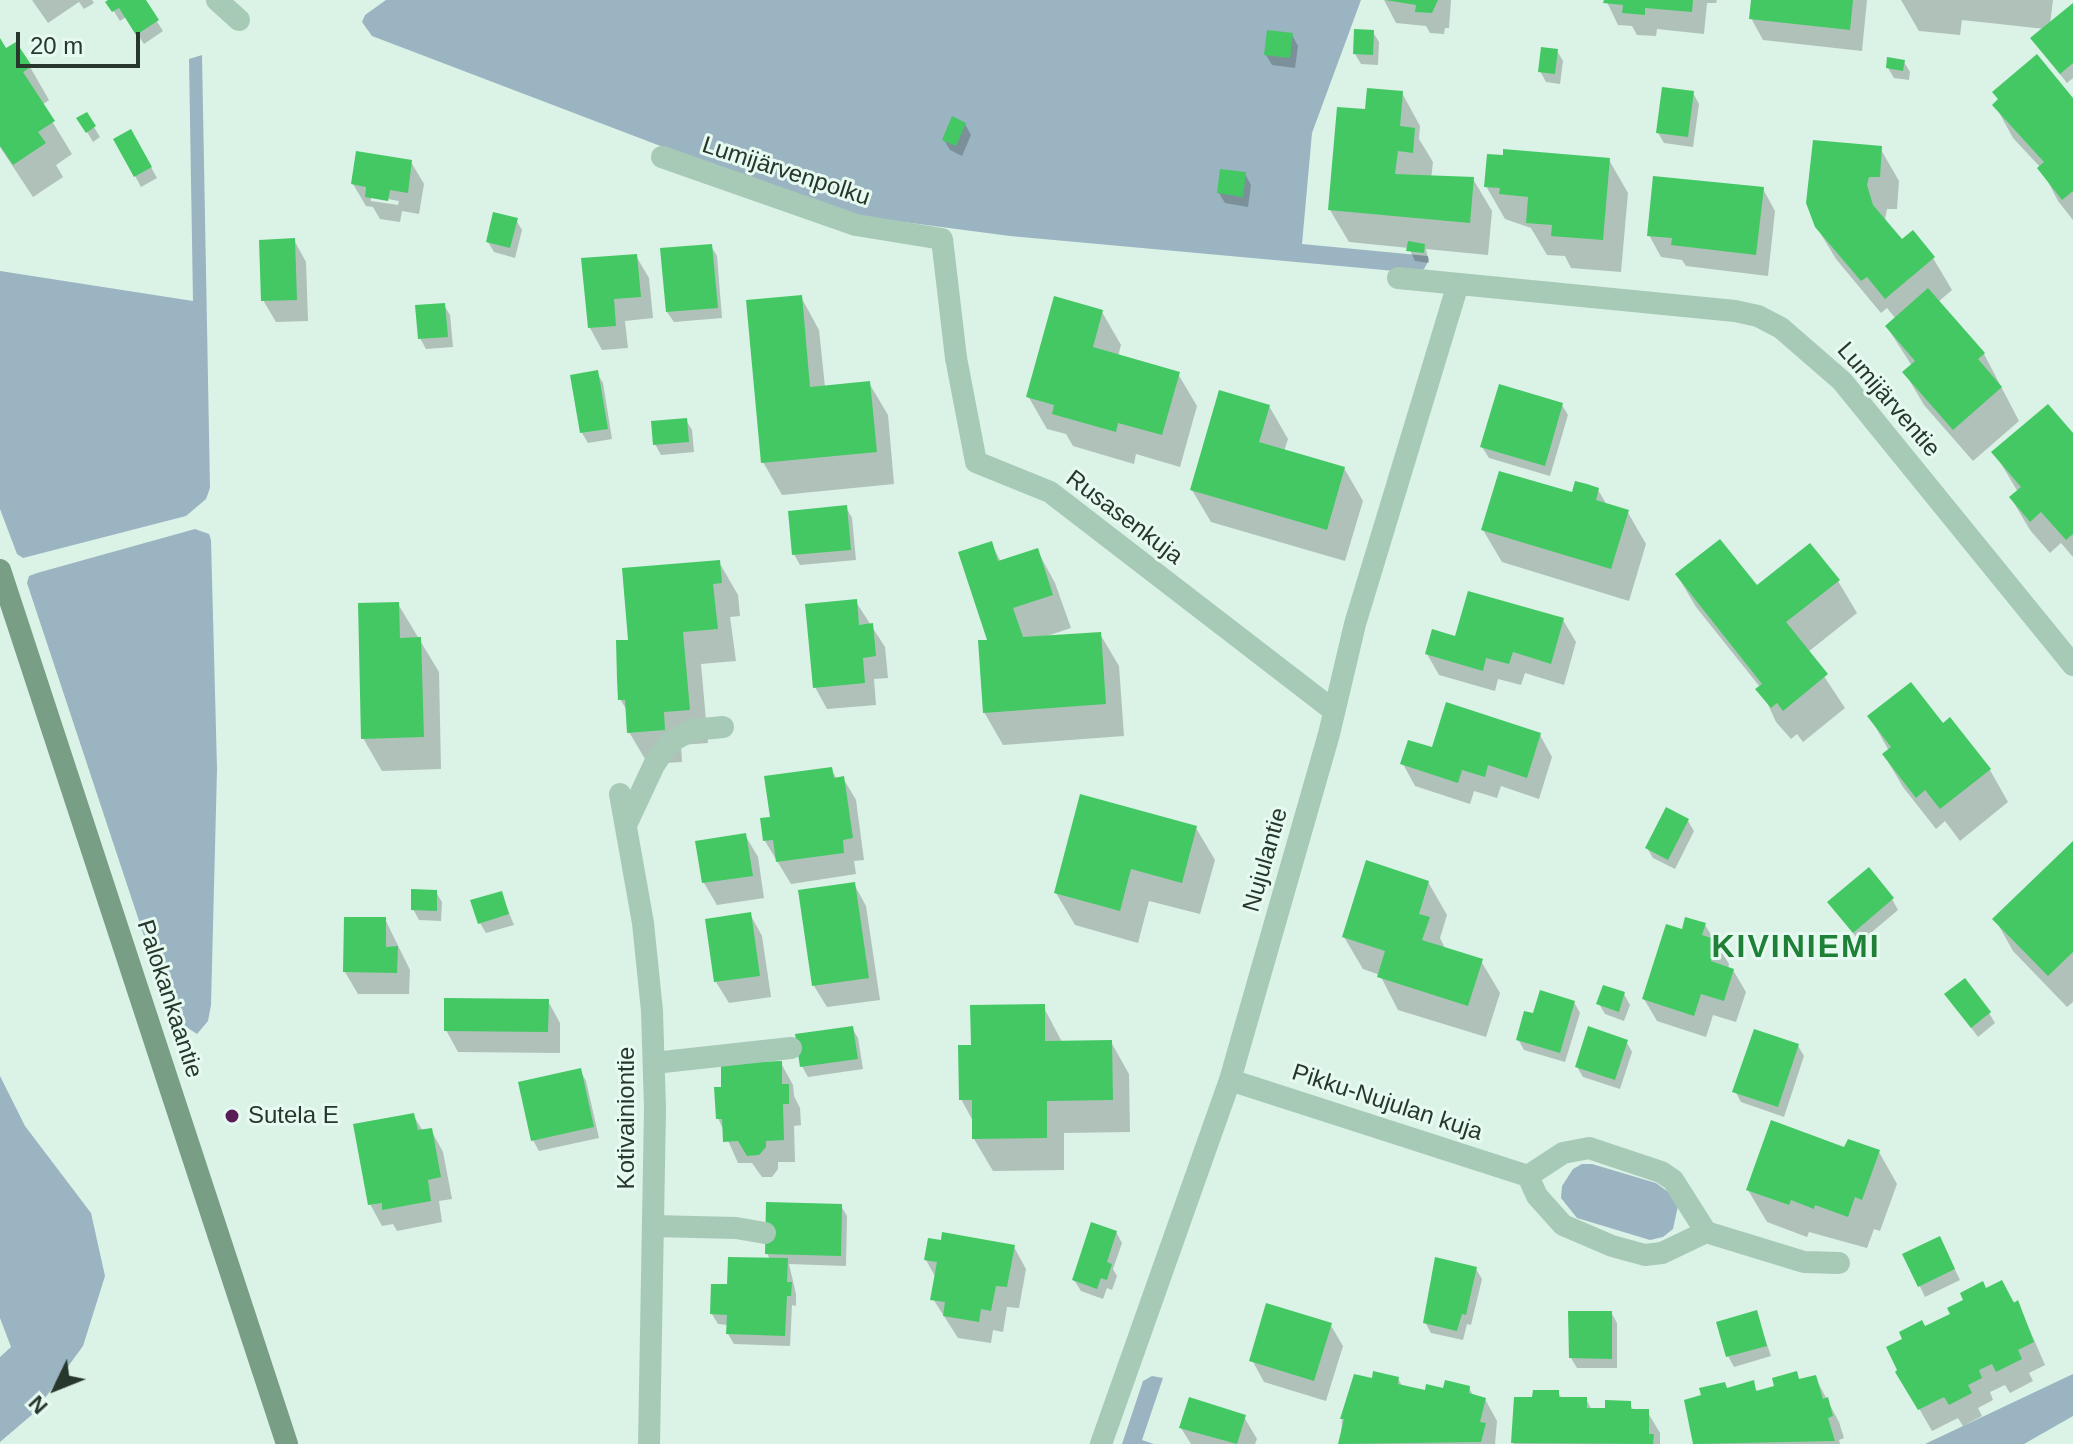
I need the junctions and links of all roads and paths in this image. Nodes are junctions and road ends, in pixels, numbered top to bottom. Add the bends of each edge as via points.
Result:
1 (217, 0) edge
2 (239, 20) dead end
3 (662, 157) dead end
4 (942, 239) joint
5 (1398, 278) dead end
6 (1458, 284) junction
7 (0, 570) edge
8 (2073, 665) edge
9 (1333, 710) junction
10 (723, 727) dead end
11 (620, 794) dead end
12 (626, 825) junction
13 (791, 1048) dead end
14 (654, 1063) junction
15 (1230, 1080) junction
16 (1528, 1176) junction
17 (654, 1226) junction
18 (1706, 1232) junction
19 (765, 1233) dead end
20 (1839, 1263) dead end
21 (287, 1444) edge
22 (649, 1444) edge
23 (1101, 1444) edge

1 - 2 street
3 - 4 street, Lumijärvenpolku via 856,225
4 - 9 street, Rusasenkuja via 956,358 976,462 1050,492
5 - 6 street, Lumijärventie
6 - 8 street, Lumijärventie via 1735,311 1781,328 1842,381
6 - 9 street, Nujulantie
7 - 21 main road, Palokankaantie
9 - 15 street, Nujulantie
10 - 12 street via 692,730 669,743
11 - 12 street, Kotivainiontie
12 - 14 street, Kotivainiontie via 643,923
13 - 14 street
14 - 17 street, Kotivainiontie
15 - 16 street, Pikku-Nujulan kuja
15 - 23 street, Nujulantie
16 - 18 street via 1556,1219 1612,1246 1645,1255 1662,1253
16 - 18 street via 1563,1153 1589,1148 1673,1180
17 - 19 street
17 - 22 street, Kotivainiontie
18 - 20 street via 1804,1262

